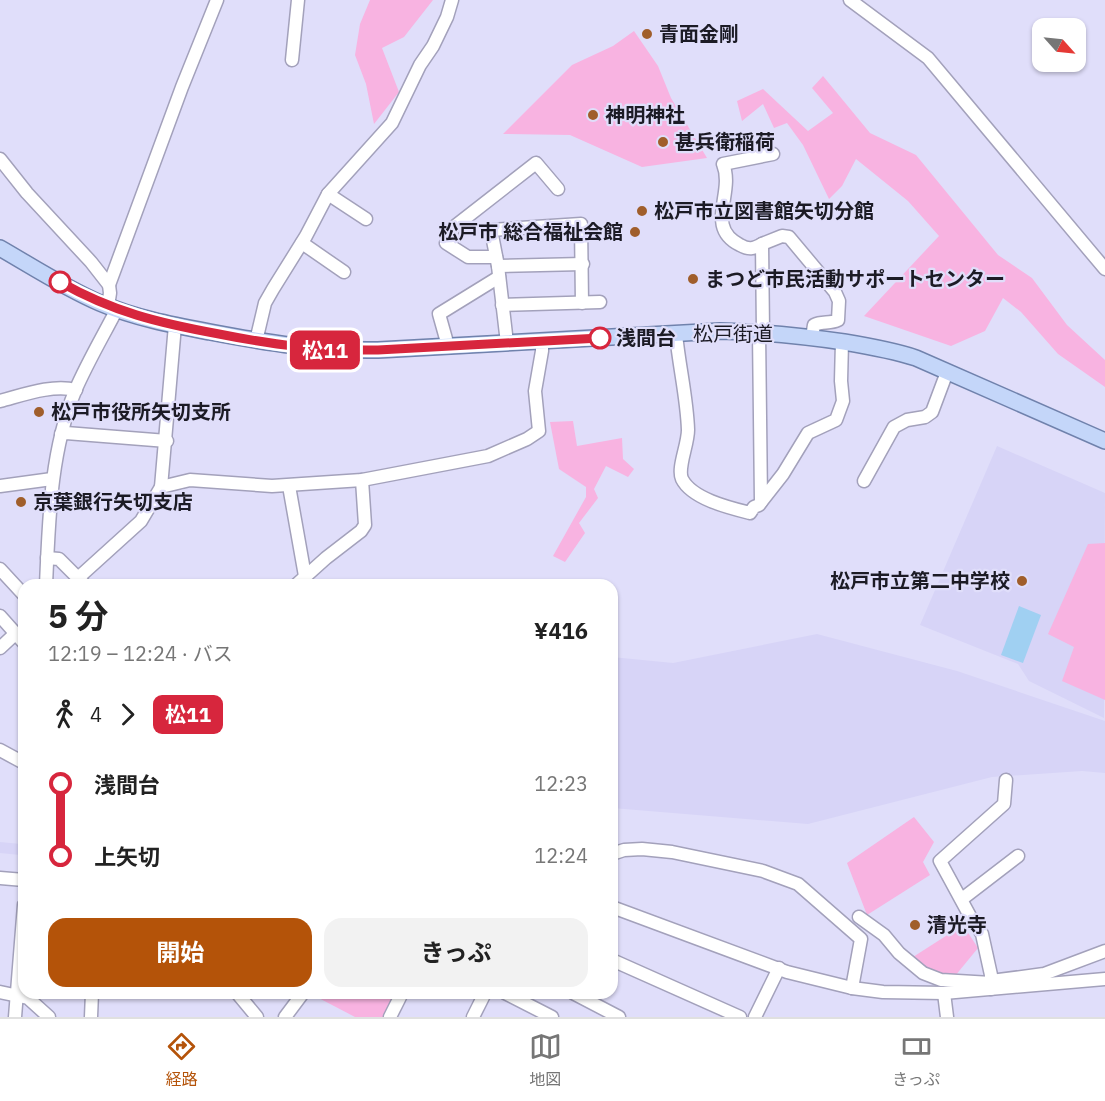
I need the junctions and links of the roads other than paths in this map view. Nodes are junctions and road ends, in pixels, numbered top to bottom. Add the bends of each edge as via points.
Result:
1 (217, 0) edge
2 (298, 0) edge
3 (452, 0) edge
4 (850, 0) edge
5 (292, 60) dead end
6 (773, 154) dead end
7 (0, 159) edge
8 (558, 189) dead end
9 (328, 194) junction
10 (366, 219) dead end
11 (302, 243) junction
12 (762, 244) junction
13 (0, 249) edge
14 (583, 264) junction
15 (498, 267) junction
16 (1105, 269) edge
17 (344, 272) dead end
18 (109, 285) junction
19 (600, 302) dead end
20 (582, 303) junction
21 (502, 305) junction
22 (112, 308) junction
23 (175, 325) junction
24 (761, 332) junction
25 (676, 334) junction
26 (812, 337) junction
27 (256, 341) junction
28 (542, 341) junction
29 (842, 342) junction
30 (507, 343) junction
31 (448, 346) junction
32 (947, 372) junction
33 (76, 390) junction
34 (0, 401) edge
35 (61, 434) junction
36 (166, 441) junction
37 (1105, 441) edge
38 (52, 479) junction
39 (362, 480) junction
40 (864, 481) dead end
41 (0, 486) edge
42 (289, 486) junction
43 (161, 487) junction
44 (761, 502) junction
45 (47, 558) junction
46 (0, 569) edge
47 (46, 579) edge
48 (79, 579) edge
49 (85, 579) edge
50 (301, 579) edge
51 (302, 579) edge
52 (18, 588) edge
53 (0, 616) edge
54 (18, 636) edge
55 (18, 639) edge
56 (0, 648) edge
57 (0, 750) edge
58 (18, 760) edge
59 (1006, 780) dead end
60 (618, 852) edge
61 (1018, 856) dead end
62 (0, 878) edge
63 (18, 880) edge
64 (962, 899) junction
65 (618, 909) edge
66 (859, 917) dead end
67 (1105, 951) edge
68 (618, 963) edge
69 (779, 968) junction
70 (18, 974) edge
71 (1105, 979) edge
72 (991, 984) junction
73 (852, 988) junction
74 (0, 992) edge
75 (944, 993) junction
76 (16, 997) junction
77 (29, 999) edge
78 (92, 999) edge
79 (242, 999) edge
80 (298, 999) edge
81 (399, 999) edge
82 (482, 999) edge
83 (517, 999) edge
84 (584, 999) edge
85 (15, 1017) edge
86 (49, 1017) edge
87 (91, 1017) edge
88 (257, 1017) edge
89 (285, 1017) edge
90 (390, 1017) edge
91 (473, 1017) edge
92 (552, 1017) edge
93 (619, 1017) edge
94 (740, 1017) edge
95 (755, 1017) edge
96 (947, 1017) edge

1 - 18 street
2 - 5 street
3 - 9 street via 433,46 392,123
4 - 16 street via 928,58
6 - 12 street via 723,164 723,229 729,240 743,247 750,249
7 - 18 street
8 - 15 street via 536,163 454,227 446,243 468,257
9 - 10 street
9 - 11 street
11 - 17 street
11 - 27 street via 265,303
12 - 24 street
12 - 26 street via 789,237 835,292 839,301 838,320 814,325
13 - 22 main road, 松戸街道
14 - 15 street
14 - 15 street via 581,224 491,230
14 - 20 street
15 - 21 street
15 - 31 street via 439,314
18 - 22 street
19 - 20 street
20 - 21 street
21 - 30 street
22 - 23 main road, 松戸街道
22 - 33 street
23 - 27 main road, 松戸街道
23 - 36 street
24 - 25 main road, 松戸街道
24 - 26 main road, 松戸街道
24 - 44 street
25 - 28 main road, 松戸街道
25 - 44 street via 688,430 680,468 682,480 698,494 721,505 750,513
26 - 29 main road, 松戸街道
27 - 31 main road, 松戸街道 via 346,351
28 - 30 main road, 松戸街道
28 - 39 street via 535,391 539,431 488,456
29 - 32 main road, 松戸街道 via 896,351
29 - 44 street via 843,401 837,420 808,433
30 - 31 main road, 松戸街道
32 - 37 main road, 松戸街道
32 - 40 street via 932,412 894,427
33 - 34 street via 38,392
33 - 35 street
35 - 36 street
35 - 38 street
36 - 43 street
38 - 41 street
38 - 45 street
39 - 42 street
39 - 51 street via 362,531
42 - 43 street via 190,480
42 - 50 street
43 - 49 street via 141,521
45 - 47 street
45 - 48 street via 59,559
46 - 52 street
53 - 54 street
55 - 56 street
57 - 58 street
59 - 64 street via 1004,804 940,861
60 - 73 street via 672,852 763,871 798,884 861,939
61 - 64 street
62 - 63 street
64 - 72 street via 982,934
65 - 69 street
66 - 72 street via 923,973 941,980
67 - 72 street via 1044,974
68 - 94 street
69 - 73 street
69 - 95 street
70 - 76 street
71 - 72 street
72 - 75 street
73 - 75 street
74 - 76 street
75 - 96 street
76 - 85 street
77 - 86 street
78 - 87 street
79 - 88 street
80 - 89 street
81 - 90 street
82 - 91 street
83 - 92 street
84 - 93 street

